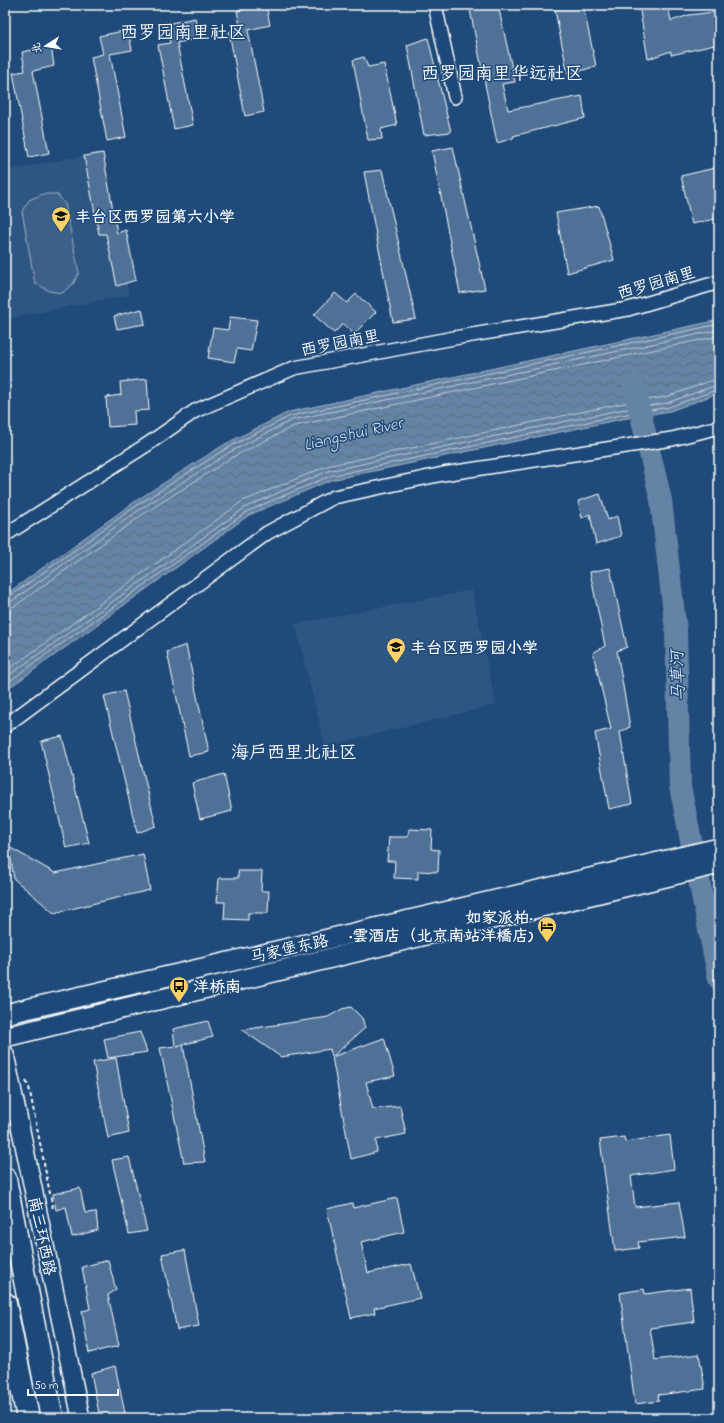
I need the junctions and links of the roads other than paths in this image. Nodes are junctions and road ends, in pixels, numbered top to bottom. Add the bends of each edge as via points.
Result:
1 (436, 5) edge
2 (454, 97) dead end
3 (719, 282) edge
4 (719, 427) edge
5 (5, 535) edge
6 (5, 726) edge
7 (719, 848) edge
8 (719, 864) edge
9 (641, 874) junction
10 (5, 1014) edge
11 (5, 1037) edge
12 (5, 1054) edge
13 (5, 1179) edge
14 (5, 1304) edge
15 (28, 1418) edge
16 (52, 1418) edge
17 (81, 1418) edge

1 - 2 street
3 - 5 street, 西罗园南里 via 628,309 294,368 195,411
4 - 6 street via 672,439 443,474 334,497 267,533
7 - 9 main road
8 - 9 main road
9 - 10 main road, 马家堡东路
9 - 11 main road, 马家堡东路
12 - 17 street, 南三环西路
13 - 16 highway
14 - 15 highway

